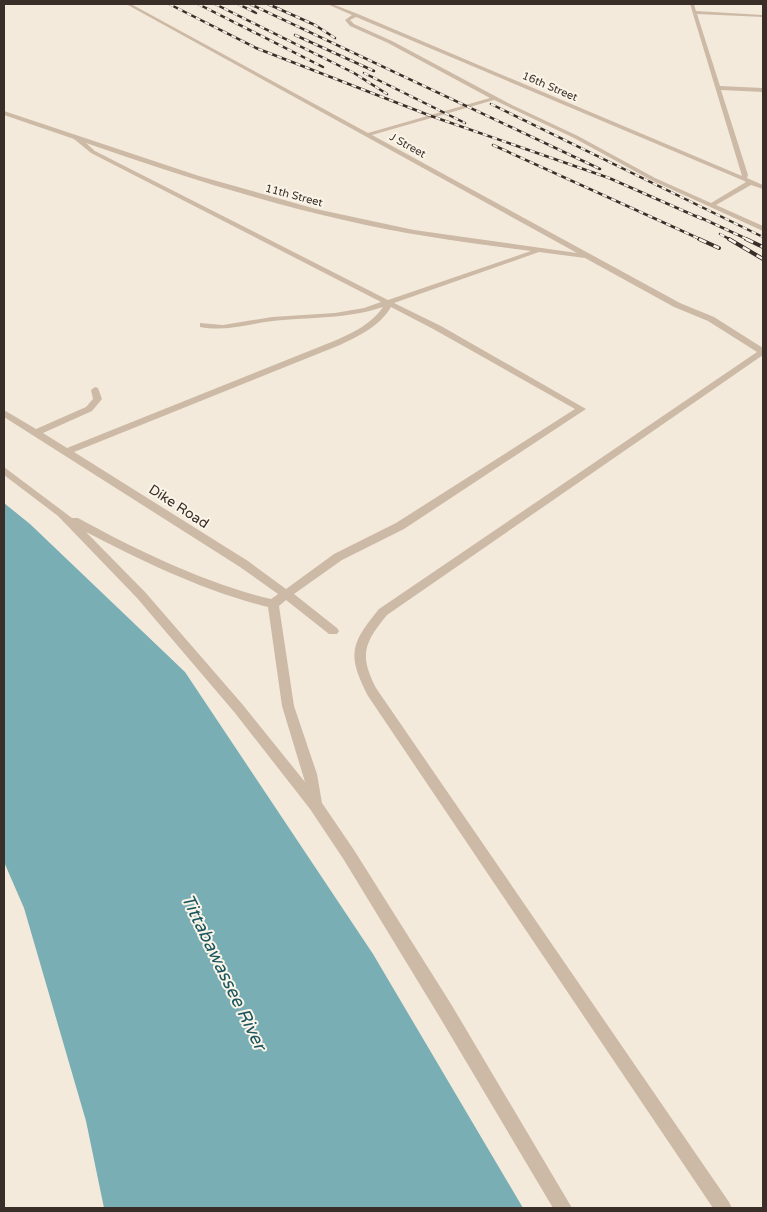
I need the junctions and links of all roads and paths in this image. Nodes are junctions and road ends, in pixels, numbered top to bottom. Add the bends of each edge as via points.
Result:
1 (128, 4) edge
2 (330, 4) edge
3 (692, 4) edge
4 (694, 12) junction
5 (356, 15) junction
6 (763, 16) edge
7 (718, 88) junction
8 (763, 90) edge
9 (495, 98) junction
10 (4, 113) edge
11 (367, 135) junction
12 (76, 138) junction
13 (748, 181) junction
14 (763, 187) edge
15 (710, 206) junction
16 (763, 229) edge
17 (540, 250) junction
18 (588, 256) junction
19 (389, 302) junction
20 (203, 325) dead end
21 (763, 352) edge
22 (95, 390) dead end
23 (4, 413) edge
24 (36, 433) junction
25 (66, 452) junction
26 (4, 470) edge
27 (62, 514) junction
28 (286, 594) junction
29 (273, 604) junction
30 (333, 631) dead end
31 (315, 805) junction
32 (563, 1208) edge
33 (723, 1208) edge

1 - 11 lane, J Street
2 - 5 lane, 16th Street
3 - 4 lane
4 - 6 lane
4 - 7 lane
5 - 9 lane via 347,20 352,25
5 - 13 lane, 16th Street
7 - 8 lane
7 - 13 lane
9 - 11 lane
9 - 15 lane
10 - 12 lane, 11th Street
11 - 18 lane, J Street
12 - 17 lane, 11th Street via 315,212 444,238
12 - 19 lane via 93,152
13 - 14 lane, 16th Street
13 - 15 lane
15 - 16 lane
17 - 18 lane, 11th Street
17 - 19 lane
18 - 21 lane, J Street via 727,337
19 - 20 lane via 335,315 272,319 223,327
19 - 25 lane via 384,314 337,343
19 - 28 lane via 581,409 400,526 338,557
21 - 33 lane via 383,612 368,629 359,647 360,670 372,692
22 - 24 lane via 98,399 89,408
23 - 24 lane, Dike Road
24 - 25 lane, Dike Road
25 - 28 lane, Dike Road
26 - 27 lane
27 - 29 lane via 134,552 244,598
27 - 31 lane via 141,595 239,709
28 - 29 lane
28 - 30 lane, Dike Road
29 - 31 lane via 288,706 310,774
31 - 32 lane via 445,1010

